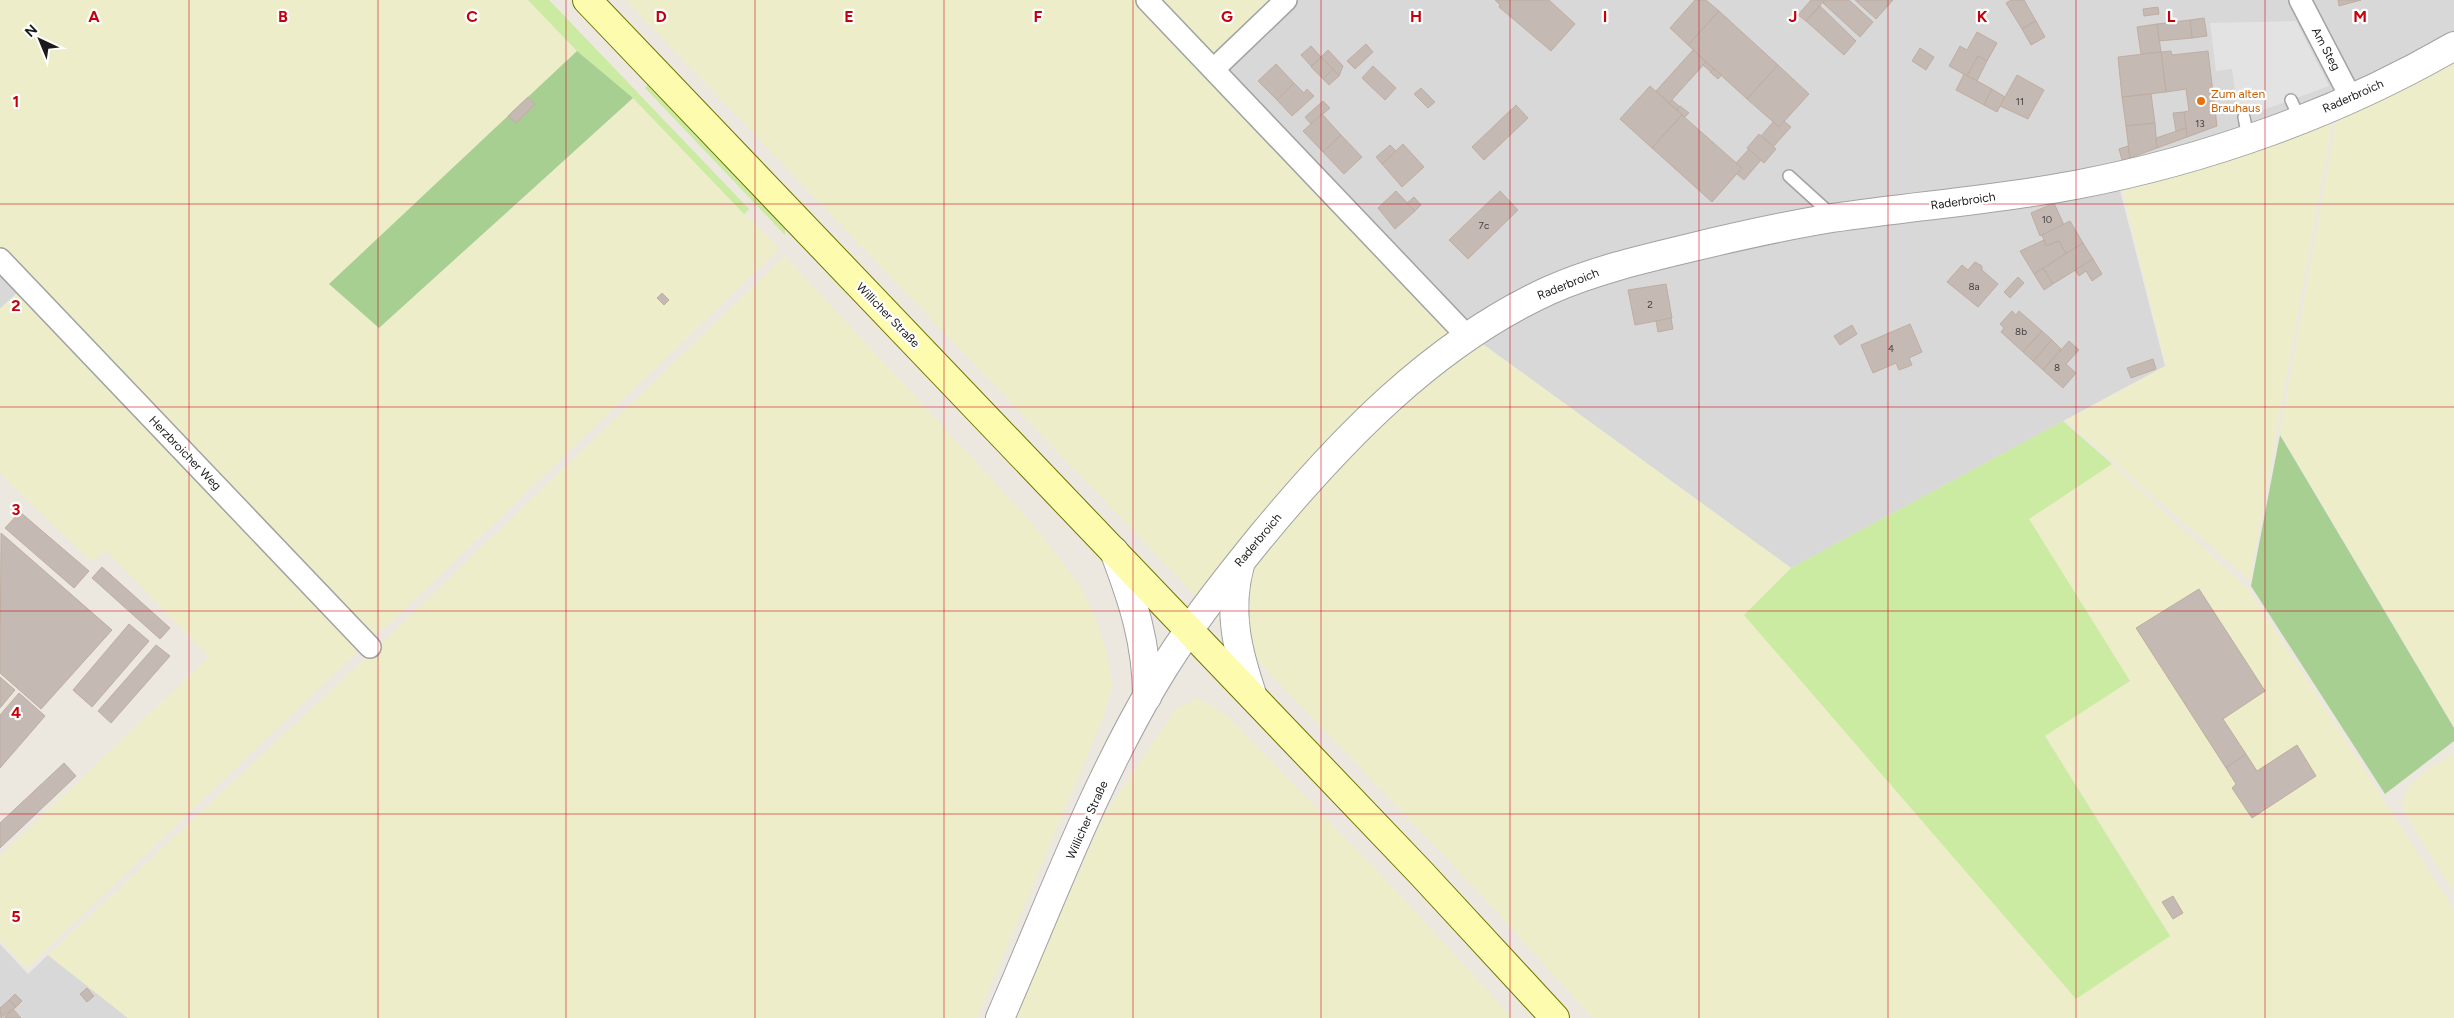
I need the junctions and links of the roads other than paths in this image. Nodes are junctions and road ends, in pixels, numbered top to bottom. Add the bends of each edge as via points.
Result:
1 (587, 0) edge
2 (1147, 0) edge
3 (1286, 0) edge
4 (2300, 0) edge
5 (2454, 46) edge
6 (1214, 69) junction
7 (2351, 98) junction
8 (1789, 176) dead end
9 (1835, 218) junction
10 (0, 259) edge
11 (1468, 337) junction
12 (1114, 551) junction
13 (1241, 562) junction
14 (1189, 630) junction
15 (370, 647) dead end
16 (1147, 697) junction
17 (1253, 697) junction
18 (1000, 1018) edge
19 (1555, 1018) edge

1 - 12 main road, Willicher Straße
2 - 6 street
3 - 6 street
4 - 7 street, Am Steg via 2324,61
5 - 7 street, Raderbroich
6 - 11 street
7 - 9 street, Raderbroich via 2296,109 2246,127 2170,162 2074,185
8 - 9 lane
9 - 11 street, Raderbroich via 1715,242 1567,282 1523,303
10 - 15 street, Herzbroicher Weg
11 - 13 street, Raderbroich via 1348,440 1306,484
12 - 14 main road, Willicher Straße
12 - 16 street via 1140,628 1146,660
13 - 14 street, Raderbroich
13 - 17 street via 1234,594 1235,632
14 - 16 street, Willicher Straße
14 - 17 main road, Willicher Straße
16 - 18 street, Willicher Straße via 1092,808
17 - 19 main road, Willicher Straße

